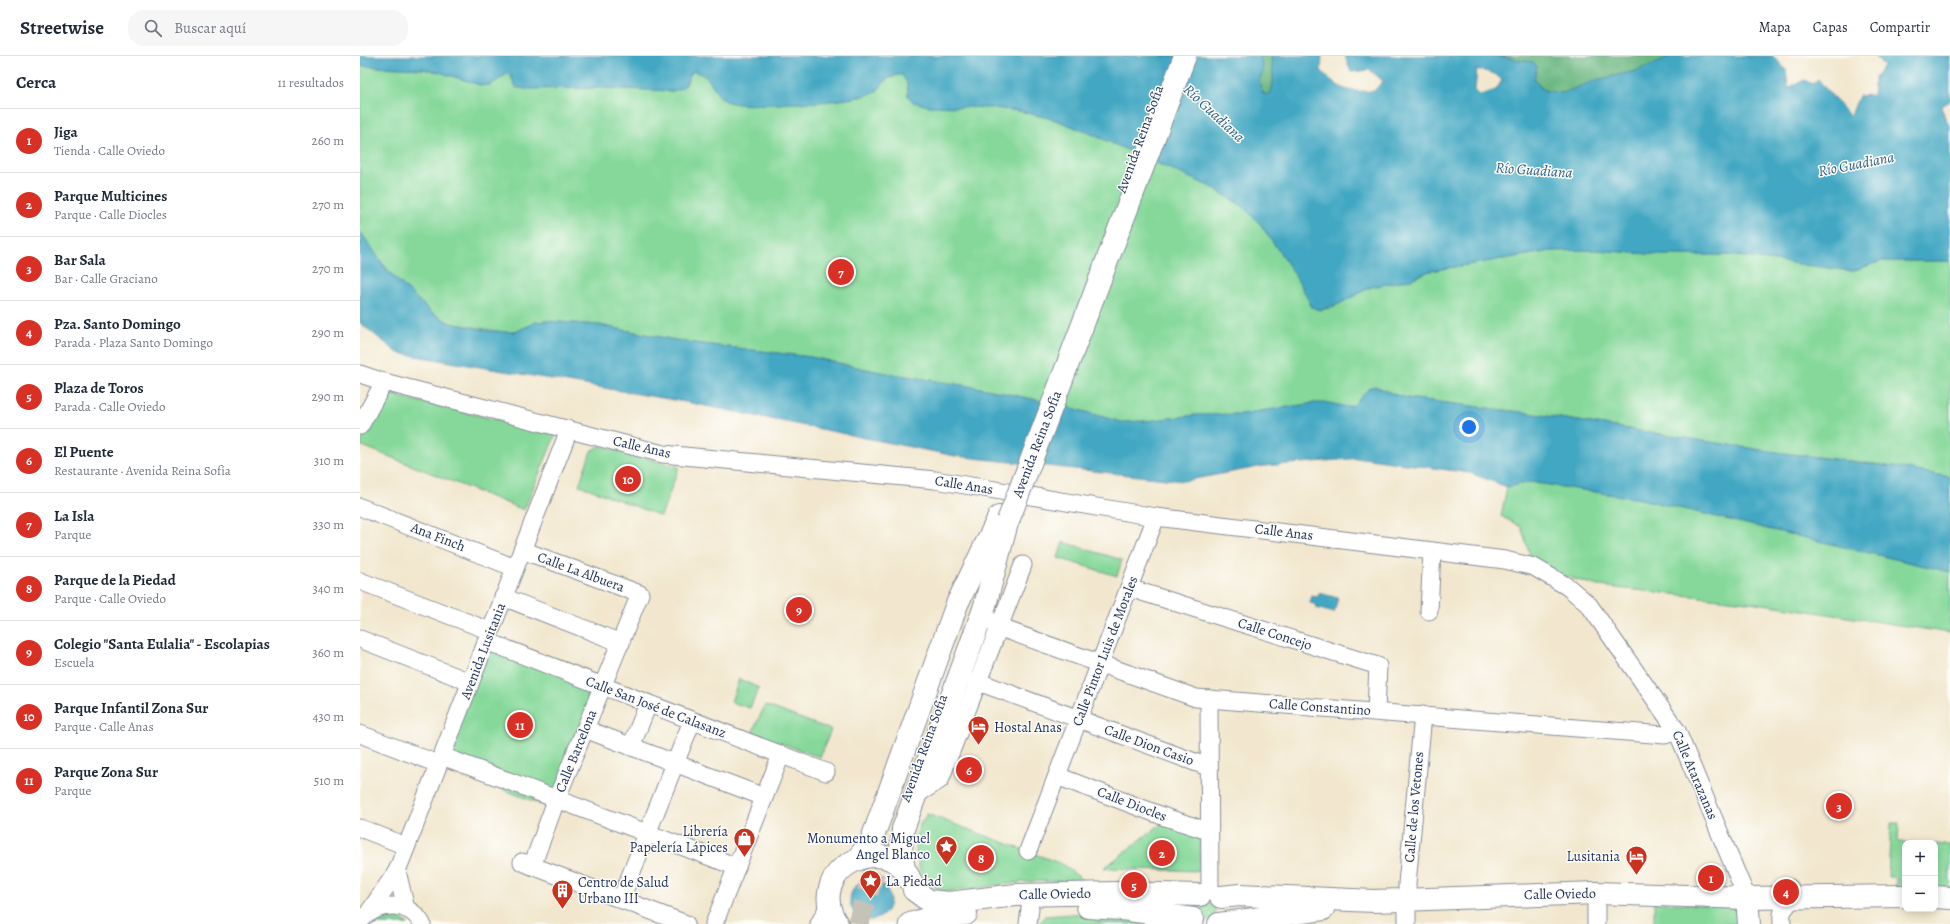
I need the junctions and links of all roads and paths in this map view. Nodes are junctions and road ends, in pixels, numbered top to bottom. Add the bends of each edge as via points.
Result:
1 (1171, 56) edge
2 (1185, 56) edge
3 (360, 374) edge
4 (384, 382) junction
5 (360, 426) edge
6 (569, 430) junction
7 (360, 507) edge
8 (1156, 517) junction
9 (1003, 519) junction
10 (522, 550) junction
11 (1432, 551) junction
12 (1022, 565) dead end
13 (515, 568) junction
14 (360, 581) edge
15 (1568, 587) joint
16 (1129, 588) junction
17 (640, 594) joint
18 (504, 597) junction
19 (984, 609) junction
20 (1429, 611) dead end
21 (998, 627) junction
22 (488, 636) junction
23 (360, 640) edge
24 (620, 643) junction
25 (1100, 664) junction
26 (976, 681) junction
27 (470, 682) junction
28 (602, 687) junction
29 (1209, 699) junction
30 (648, 704) junction
31 (1376, 711) junction
32 (1423, 715) junction
33 (1079, 719) junction
34 (692, 721) junction
35 (584, 729) junction
36 (1677, 731) junction
37 (360, 734) edge
38 (631, 747) junction
39 (781, 756) junction
40 (440, 760) junction
41 (675, 763) junction
42 (1208, 767) junction
43 (826, 772) dead end
44 (1057, 776) junction
45 (916, 796) junction
46 (764, 797) junction
47 (557, 798) junction
48 (360, 828) edge
49 (1208, 831) junction
50 (647, 833) junction
51 (889, 833) tunnel mouth
52 (406, 846) junction
53 (1028, 851) dead end
54 (858, 858) junction
55 (737, 867) junction
56 (904, 870) junction
57 (397, 871) junction
58 (914, 890) junction
59 (1596, 893) junction
60 (1210, 895) junction
61 (1741, 895) junction
62 (1902, 896) edge
63 (1938, 897) edge
64 (1792, 898) junction
65 (1950, 898) edge
66 (621, 899) junction
67 (1407, 900) junction
68 (1374, 901) junction
69 (406, 909) junction
70 (1029, 916) edge
71 (365, 917) edge
72 (828, 918) edge
73 (1196, 922) edge
74 (422, 924) edge
75 (686, 924) edge
76 (714, 924) edge
77 (906, 924) edge
78 (910, 924) edge
79 (1219, 924) edge
80 (1407, 924) edge
81 (1596, 924) edge
82 (1738, 924) edge
83 (1749, 924) edge
84 (1782, 924) edge

1 - 9 main road, Avenida Reina Sofía
2 - 9 main road, Avenida Reina Sofía, bridge
3 - 4 street, Calle Anas
4 - 5 street
4 - 6 street, Calle Anas
6 - 8 street, Calle Anas via 663,454 935,480
6 - 10 street, Avenida Lusitania
7 - 13 street, Ana Finch
8 - 11 street, Calle Anas
8 - 16 street, Calle Pintor Luis de Morales
9 - 19 main road
9 - 51 main road, Avenida Reina Sofía
9 - 54 main road via 957,604 871,842
10 - 13 street, Avenida Lusitania
10 - 17 street, Calle La Albuera
11 - 15 street, Calle Anas via 1534,567
11 - 20 street
12 - 21 street
13 - 18 street, Avenida Lusitania
14 - 22 street, Calle San José de Calasanz
15 - 36 street, Calle Atarazanas via 1589,605
16 - 25 street, Calle Pintor Luis de Morales
16 - 31 street, Calle Concejo via 1378,666
17 - 24 street, Calle Barcelona
18 - 22 street, Avenida Lusitania
18 - 24 street
19 - 21 street, Calle Constantino via 987,618
19 - 45 main road
21 - 25 street, Calle Constantino
21 - 26 street
22 - 27 street, Avenida Lusitania
22 - 28 street, Calle San José de Calasanz
23 - 27 street
24 - 28 street, Calle Barcelona
25 - 29 street, Calle Constantino via 1196,698
25 - 33 street, Calle Pintor Luis de Morales
26 - 33 street, Calle Dion Casio
26 - 45 street via 940,780
27 - 40 street, Avenida Lusitania
28 - 30 street, Calle San José de Calasanz
28 - 35 street, Calle Barcelona
29 - 31 street, Calle Constantino
29 - 42 street
30 - 34 street, Calle San José de Calasanz
30 - 38 street
31 - 32 street, Calle Constantino
32 - 36 street, Calle Constantino via 1665,735
32 - 67 street, Calle de los Vetones
33 - 42 street, Calle Dion Casio
33 - 44 street, Calle Pintor Luis de Morales
34 - 39 street, Calle San José de Calasanz
34 - 41 street
35 - 38 street
35 - 47 street, Calle Barcelona
36 - 61 street, Calle Atarazanas
37 - 40 street
38 - 41 street
39 - 43 street, Calle San José de Calasanz
39 - 46 street
40 - 47 street
40 - 52 street, Avenida Lusitania
41 - 46 street
41 - 50 street
42 - 49 street
44 - 49 street, Calle Diocles
44 - 53 street, Calle Pintor Luis de Morales
45 - 56 main road via 903,829 901,850
46 - 55 street
47 - 50 street
47 - 66 street, Calle Barcelona via 527,864
48 - 52 street
49 - 60 street
50 - 55 street
50 - 66 street
52 - 57 street, Avenida Lusitania
54 - 56 main road via 883,857
54 - 72 main road via 839,871 832,882
55 - 76 street
56 - 58 main road
57 - 69 street
57 - 71 street, Avenida Lusitania
58 - 60 main road, Calle Oviedo via 929,900 949,903 1016,895
58 - 77 main road via 912,915
59 - 61 main road, Calle Oviedo
59 - 67 main road, Calle Oviedo
59 - 81 street
60 - 68 main road, Calle Oviedo
60 - 73 main road via 1195,898 1190,908
60 - 79 main road via 1224,902 1225,914
61 - 64 main road, Calle Oviedo
61 - 82 street, Calle Atarazanas via 1735,904 1739,907
61 - 83 main road
62 - 64 main road, Calle Oviedo
63 - 65 main road
64 - 84 street via 1783,912
66 - 75 street
67 - 68 main road, Calle Oviedo
67 - 80 street, Calle de los Vetones
68 - 79 main road, Calle Oviedo
69 - 71 street via 387,906
69 - 74 street
70 - 73 main road, Calle Oviedo via 1067,906 1122,908
70 - 78 main road, Calle Oviedo via 926,919

